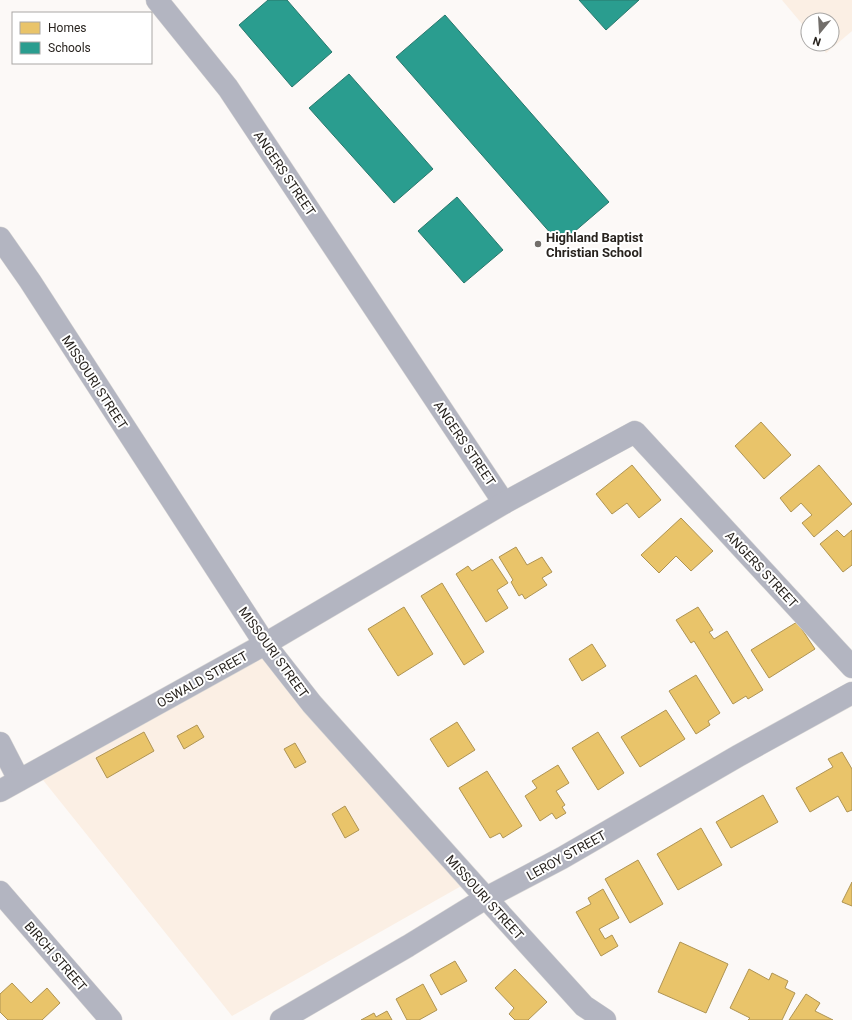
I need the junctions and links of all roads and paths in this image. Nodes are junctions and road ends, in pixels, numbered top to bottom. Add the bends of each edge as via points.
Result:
1 (156, 0) edge
2 (0, 238) edge
3 (504, 503) junction
4 (265, 644) junction
5 (852, 667) edge
6 (852, 693) edge
7 (0, 743) edge
8 (19, 780) junction
9 (0, 791) edge
10 (0, 892) edge
11 (486, 898) junction
12 (111, 1020) edge
13 (281, 1020) edge
14 (605, 1020) edge

1 - 3 street, ANGERS STREET via 228,88
2 - 4 street, MISSOURI STREET
3 - 4 street, OSWALD STREET
3 - 5 street, ANGERS STREET via 635,432
4 - 8 street, OSWALD STREET
4 - 11 street, MISSOURI STREET via 312,704
6 - 11 street, LEROY STREET via 562,858
7 - 8 street
8 - 9 street, OSWALD STREET
10 - 12 street, BIRCH STREET
11 - 13 street, LEROY STREET
11 - 14 street, MISSOURI STREET via 584,1006

